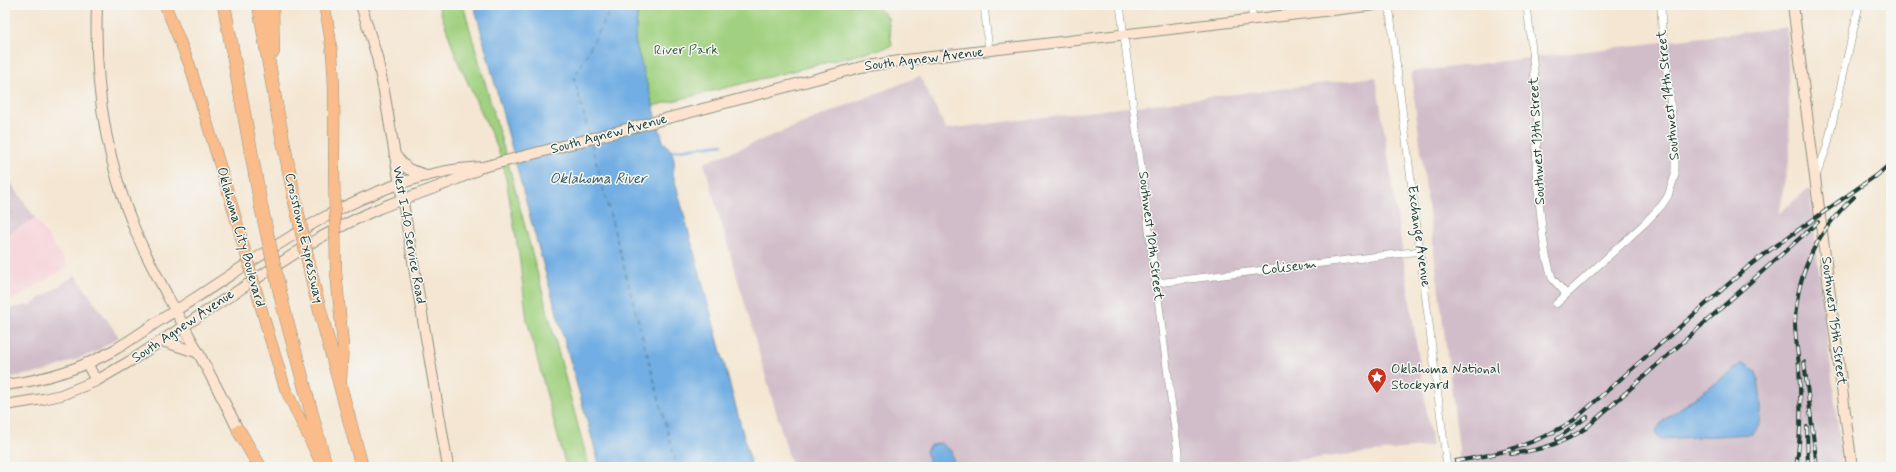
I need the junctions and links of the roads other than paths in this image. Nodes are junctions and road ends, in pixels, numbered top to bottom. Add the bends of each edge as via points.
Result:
1 (97, 5) edge
2 (165, 5) edge
3 (224, 5) edge
4 (259, 5) edge
5 (272, 5) edge
6 (324, 5) edge
7 (361, 5) edge
8 (984, 5) edge
9 (1120, 5) edge
10 (1251, 5) edge
11 (1375, 5) edge
12 (1389, 5) edge
13 (1527, 5) edge
14 (1660, 5) edge
15 (1793, 5) edge
16 (1859, 5) edge
17 (1253, 20) junction
18 (1124, 35) junction
19 (990, 51) junction
20 (276, 105) junction
21 (395, 155) junction
22 (483, 168) junction
23 (426, 176) junction
24 (1816, 176) junction
25 (400, 184) junction
26 (403, 199) junction
27 (1421, 251) junction
28 (1157, 283) junction
29 (1566, 294) junction
30 (1556, 304) dead end
31 (176, 311) junction
32 (183, 326) junction
33 (162, 341) junction
34 (199, 353) junction
35 (87, 363) junction
36 (96, 381) junction
37 (5, 385) edge
38 (340, 389) junction
39 (5, 405) edge
40 (239, 431) junction
41 (256, 467) edge
42 (260, 467) edge
43 (325, 467) edge
44 (362, 467) edge
45 (448, 467) edge
46 (1176, 467) edge
47 (1447, 467) edge
48 (1852, 467) edge

1 - 31 main road via 98,87 112,161 134,230
2 - 43 main road, Oklahoma City Boulevard, bridge via 190,66 285,388
3 - 43 highway, bridge via 261,206 283,306
4 - 20 highway, Crosstown Expressway
5 - 20 highway
6 - 38 main road, bridge via 334,77 336,272 343,345
7 - 21 main road, West I-40 Service Road via 377,58
8 - 19 street
9 - 18 street, Southwest 10th Street
10 - 17 street
11 - 17 main road, South Agnew Avenue
12 - 27 street, Exchange Avenue
13 - 29 street, Southwest 13th Street via 1538,114 1536,172 1543,237 1552,278
14 - 29 street, Southwest 14th Street via 1676,153 1672,185 1668,196 1654,215
15 - 24 main road, Southwest 15th Street
16 - 24 street, Southwest 15th Street via 1827,147
17 - 18 main road, South Agnew Avenue
18 - 19 main road, South Agnew Avenue
18 - 28 street, Southwest 10th Street
19 - 22 main road, South Agnew Avenue via 861,67
20 - 38 highway, Crosstown Expressway, bridge via 315,292
21 - 23 main road via 408,169
21 - 25 main road, West I-40 Service Road
22 - 23 main road, South Agnew Avenue via 449,170
22 - 26 main road, South Agnew Avenue
23 - 25 main road, South Agnew Avenue
24 - 48 main road, Southwest 15th Street
25 - 26 main road, West I-40 Service Road
25 - 31 main road, South Agnew Avenue via 373,194 310,225
26 - 32 main road, South Agnew Avenue via 346,223 314,241
26 - 45 main road, West I-40 Service Road
27 - 28 street, Coliseum
27 - 47 street, Exchange Avenue
28 - 46 street, Southwest 10th Street via 1178,453
29 - 30 street, Southwest 14th Street
31 - 32 main road
31 - 35 main road, South Agnew Avenue via 114,350
32 - 33 main road, South Agnew Avenue
32 - 34 main road
33 - 34 main road
33 - 36 main road, South Agnew Avenue
34 - 40 main road
35 - 36 main road
35 - 37 main road, South Agnew Avenue via 47,377
36 - 39 main road, South Agnew Avenue via 61,395
38 - 44 highway, Crosstown Expressway
40 - 41 main road
40 - 42 highway

